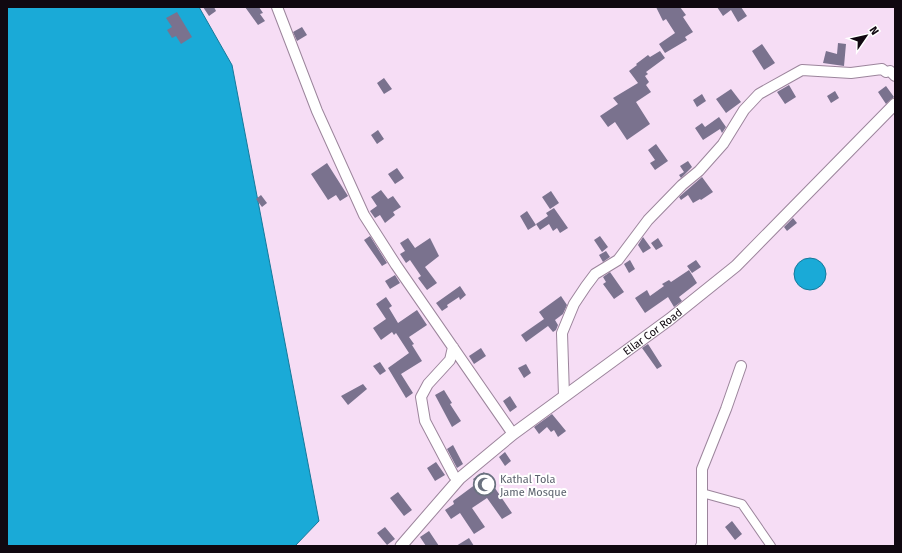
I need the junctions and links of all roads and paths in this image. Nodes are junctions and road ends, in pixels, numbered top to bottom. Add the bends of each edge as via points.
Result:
1 (277, 7) edge
2 (895, 76) edge
3 (895, 104) edge
4 (453, 347) junction
5 (740, 366) dead end
6 (564, 396) junction
7 (513, 434) junction
8 (454, 476) dead end
9 (702, 493) junction
10 (400, 546) edge
11 (701, 546) edge
12 (771, 546) edge

1 - 4 street via 317,111 364,214
2 - 6 street via 890,71 882,69 851,73 802,70 759,94 744,110 723,144 648,220 618,260 595,274 574,304 562,333
3 - 6 main road, Ellar Cor Road via 736,266 670,319
4 - 7 street
4 - 8 street via 450,360 428,384 421,397 425,421
5 - 9 street via 702,469
6 - 7 main road, Ellar Cor Road
7 - 10 main road, Ellar Cor Road via 460,478
9 - 11 street
9 - 12 street via 742,504

